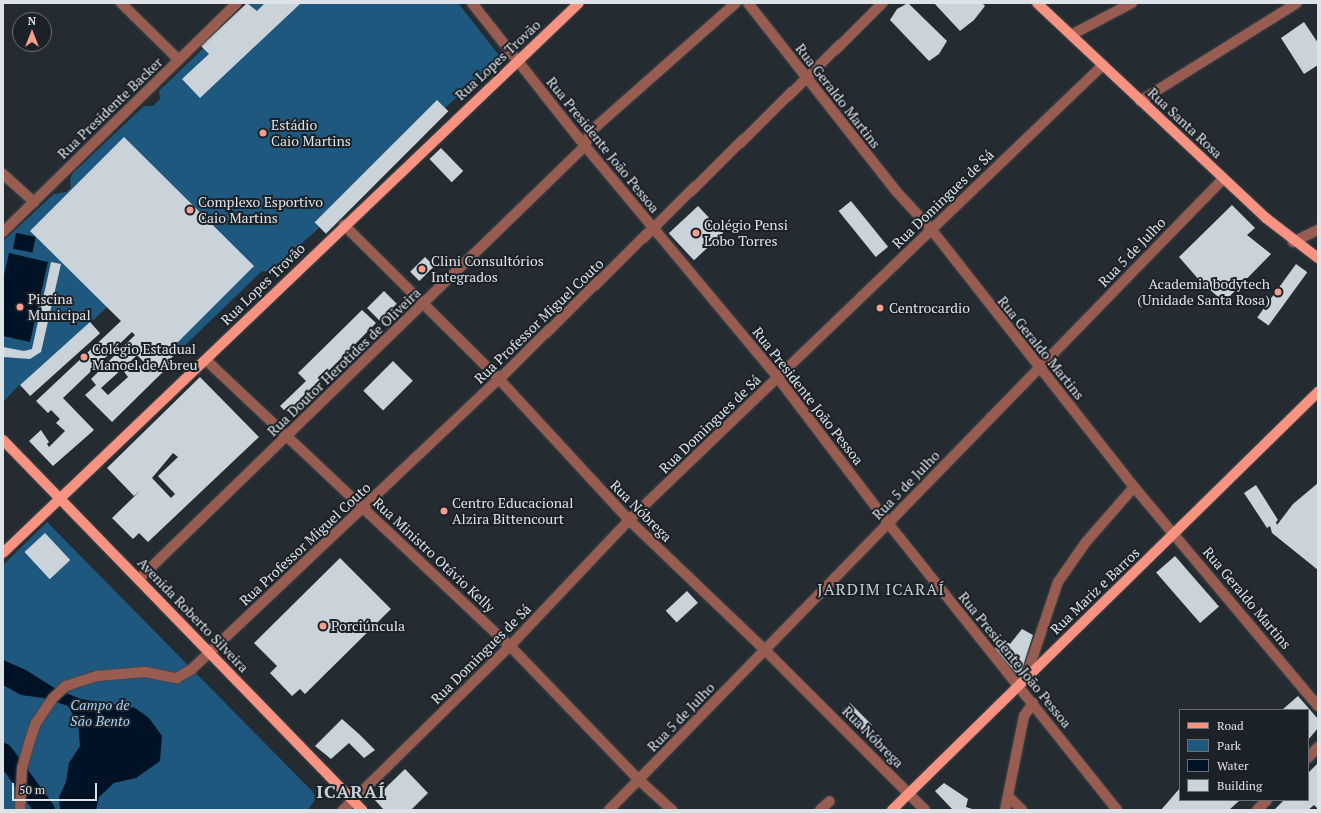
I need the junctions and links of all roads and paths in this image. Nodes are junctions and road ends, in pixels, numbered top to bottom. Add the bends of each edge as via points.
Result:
1 (121, 3) edge
2 (237, 3) edge
3 (472, 3) edge
4 (579, 3) edge
5 (736, 3) edge
6 (748, 3) edge
7 (883, 3) edge
8 (1037, 3) edge
9 (1132, 3) edge
10 (1297, 3) edge
11 (1071, 35) junction
12 (180, 60) junction
13 (517, 60) junction
14 (1104, 65) junction
15 (808, 78) junction
16 (1140, 101) junction
17 (585, 146) junction
18 (3, 174) edge
19 (1223, 178) junction
20 (34, 202) junction
21 (344, 225) junction
22 (931, 229) junction
23 (653, 230) junction
24 (1318, 230) edge
25 (3, 232) edge
26 (1293, 242) junction
27 (1318, 258) edge
28 (424, 304) junction
29 (206, 360) junction
30 (1040, 368) junction
31 (778, 378) junction
32 (499, 379) junction
33 (1318, 392) edge
34 (286, 437) junction
35 (3, 440) edge
36 (1134, 487) junction
37 (59, 498) junction
38 (363, 508) junction
39 (629, 520) junction
40 (888, 524) junction
41 (1175, 533) junction
42 (3, 553) edge
43 (139, 579) junction
44 (510, 646) junction
45 (765, 650) junction
46 (209, 654) junction
47 (1026, 677) junction
48 (1018, 685) junction
49 (1033, 703) junction
50 (1318, 706) edge
51 (1318, 748) edge
52 (1309, 757) edge
53 (639, 780) junction
54 (909, 793) junction
55 (1008, 796) junction
56 (352, 800) junction
57 (830, 801) dead end
58 (1266, 801) edge
59 (20, 810) edge
60 (343, 810) edge
61 (362, 810) edge
62 (609, 810) edge
63 (672, 810) edge
64 (820, 810) edge
65 (892, 810) edge
66 (925, 810) edge
67 (1005, 810) edge
68 (1022, 810) edge
69 (1117, 810) edge
70 (1257, 810) edge

1 - 12 street
2 - 12 street, Rua Presidente Backer
3 - 13 street, Rua Presidente João Pessoa
4 - 13 main road, Rua Lopes Trovão
5 - 17 street, Rua Doutor Herotides de Oliveira via 590,132
6 - 15 street, Rua Geraldo Martins
7 - 15 street, Rua Professor Miguel Couto
8 - 11 main road, Rua Santa Rosa
9 - 11 street
10 - 16 street
11 - 14 main road, Rua Santa Rosa
12 - 20 street, Rua Presidente Backer
13 - 17 street, Rua Presidente João Pessoa
13 - 21 main road, Rua Lopes Trovão
14 - 16 main road, Rua Santa Rosa
14 - 22 street, Rua Domingues de Sá
15 - 22 street, Rua Geraldo Martins via 895,190
15 - 23 street, Rua Professor Miguel Couto
16 - 19 main road, Rua Santa Rosa
17 - 23 street, Rua Presidente João Pessoa
17 - 28 street, Rua Doutor Herotides de Oliveira
18 - 20 street
19 - 26 main road, Rua Santa Rosa
19 - 30 street, Rua 5 de Julho
20 - 25 street, Rua Presidente Backer
21 - 28 street, Rua Nóbrega
21 - 29 main road, Rua Lopes Trovão
22 - 30 street, Rua Geraldo Martins
22 - 31 street, Rua Domingues de Sá
23 - 31 street, Rua Presidente João Pessoa
23 - 32 street, Rua Professor Miguel Couto
24 - 26 street
26 - 27 main road, Rua Santa Rosa
28 - 32 street, Rua Nóbrega
28 - 34 street, Rua Doutor Herotides de Oliveira
29 - 34 street, Rua Ministro Otávio Kelly
29 - 37 main road, Rua Lopes Trovão
30 - 36 street, Rua Geraldo Martins
30 - 40 street, Rua 5 de Julho
31 - 39 street, Rua Domingues de Sá
31 - 40 street, Rua Presidente João Pessoa
32 - 38 street, Rua Professor Miguel Couto
32 - 39 street, Rua Nóbrega
33 - 41 main road, Rua Mariz e Barros
34 - 38 street, Rua Ministro Otávio Kelly
34 - 43 street, Rua Doutor Herotides de Oliveira
35 - 37 main road, Avenida Roberto Silveira
36 - 41 street, Rua Geraldo Martins
36 - 47 street via 1086,542 1058,582
37 - 42 main road, Rua Lopes Trovão
37 - 43 main road, Avenida Roberto Silveira
38 - 44 street, Rua Ministro Otávio Kelly
38 - 46 street, Rua Professor Miguel Couto
39 - 44 street, Rua Domingues de Sá
39 - 45 street, Rua Nóbrega
40 - 45 street, Rua 5 de Julho
40 - 48 street, Rua Presidente João Pessoa
41 - 47 main road, Rua Mariz e Barros
41 - 50 street, Rua Geraldo Martins
43 - 46 main road, Avenida Roberto Silveira
44 - 53 street, Rua Ministro Otávio Kelly
44 - 56 street, Rua Domingues de Sá
45 - 53 street, Rua 5 de Julho
45 - 54 street, Rua Nóbrega
46 - 56 main road, Avenida Roberto Silveira
46 - 59 street, Rua Professor Miguel Couto via 184,676 177,678 145,672 126,673 97,676 66,686 36,723 20,783
47 - 48 main road, Rua Mariz e Barros
48 - 49 street, Rua Presidente João Pessoa
48 - 54 main road, Rua Mariz e Barros
49 - 55 street via 1024,716
49 - 69 street, Rua Presidente João Pessoa
51 - 52 street
53 - 62 street, Rua 5 de Julho
53 - 63 street, Rua Ministro Otávio Kelly
54 - 65 main road, Rua Mariz e Barros
54 - 66 street, Rua Nóbrega
55 - 67 street
55 - 68 street
56 - 60 street, Rua Domingues de Sá
56 - 61 main road, Avenida Roberto Silveira
57 - 64 street
58 - 70 street

